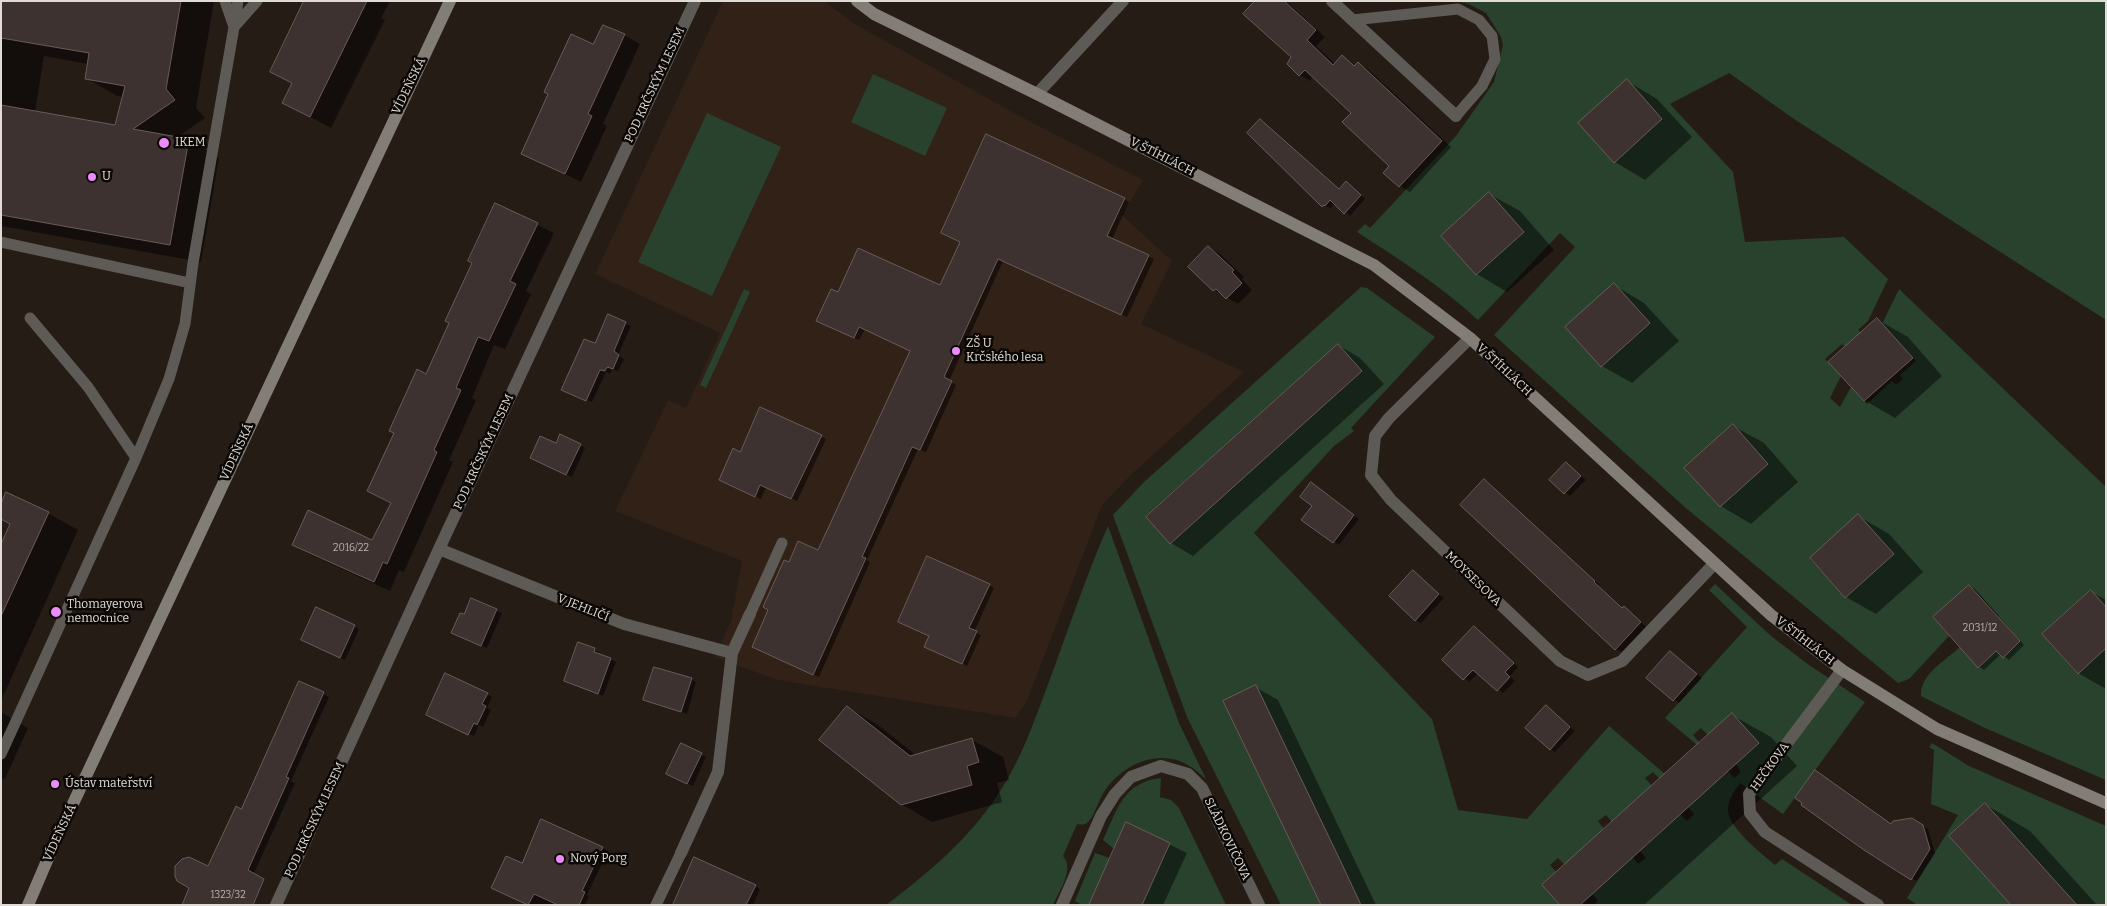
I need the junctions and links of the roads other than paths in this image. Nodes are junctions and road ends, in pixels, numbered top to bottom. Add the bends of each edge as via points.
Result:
1 (224, 1) edge
2 (238, 1) edge
3 (257, 1) edge
4 (450, 1) edge
5 (695, 1) edge
6 (857, 1) edge
7 (1123, 1) edge
8 (1332, 1) edge
9 (1352, 20) junction
10 (234, 28) junction
11 (1037, 94) junction
12 (1456, 116) joint
13 (1, 242) edge
14 (190, 283) junction
15 (30, 318) dead end
16 (1470, 338) junction
17 (136, 458) junction
18 (782, 543) dead end
19 (438, 549) junction
20 (1714, 564) junction
21 (750, 614) joint
22 (732, 653) junction
23 (1842, 670) junction
24 (1, 754) edge
25 (2106, 803) edge
26 (681, 852) joint
27 (28, 905) edge
28 (276, 905) edge
29 (656, 905) edge
30 (1062, 905) edge
31 (1259, 905) edge
32 (1878, 905) edge

1 - 10 lane
2 - 10 lane
3 - 10 lane
4 - 27 street, VÍDEŇSKÁ
5 - 19 street, POD KRČSKÝM LESEM
6 - 11 street, V ŠTÍHLÁCH via 874,14
7 - 11 street
8 - 9 street
9 - 12 street
9 - 12 lane via 1458,9 1479,20 1492,36 1495,59 1482,86
10 - 14 lane
11 - 16 street, V ŠTÍHLÁCH via 1374,265
13 - 14 lane
14 - 17 lane via 184,324 170,378
15 - 17 lane via 88,387
16 - 20 street, V ŠTÍHLÁCH
16 - 20 street, MOYSESOVA via 1375,436 1371,475 1391,500 1560,661 1588,675 1622,661
17 - 24 lane
18 - 21 lane
19 - 22 street, V JEHLIČÍ via 624,624
19 - 28 street, POD KRČSKÝM LESEM
20 - 23 street, V ŠTÍHLÁCH via 1771,615
21 - 22 street
22 - 26 street via 718,772
23 - 25 street, V ŠTÍHLÁCH via 1937,730
23 - 32 street, HEČKOVA via 1749,794 1750,813 1765,832
26 - 29 lane
30 - 31 street, SLÁDKOVIČOVA via 1101,816 1115,794 1131,777 1161,766 1188,774 1202,788

